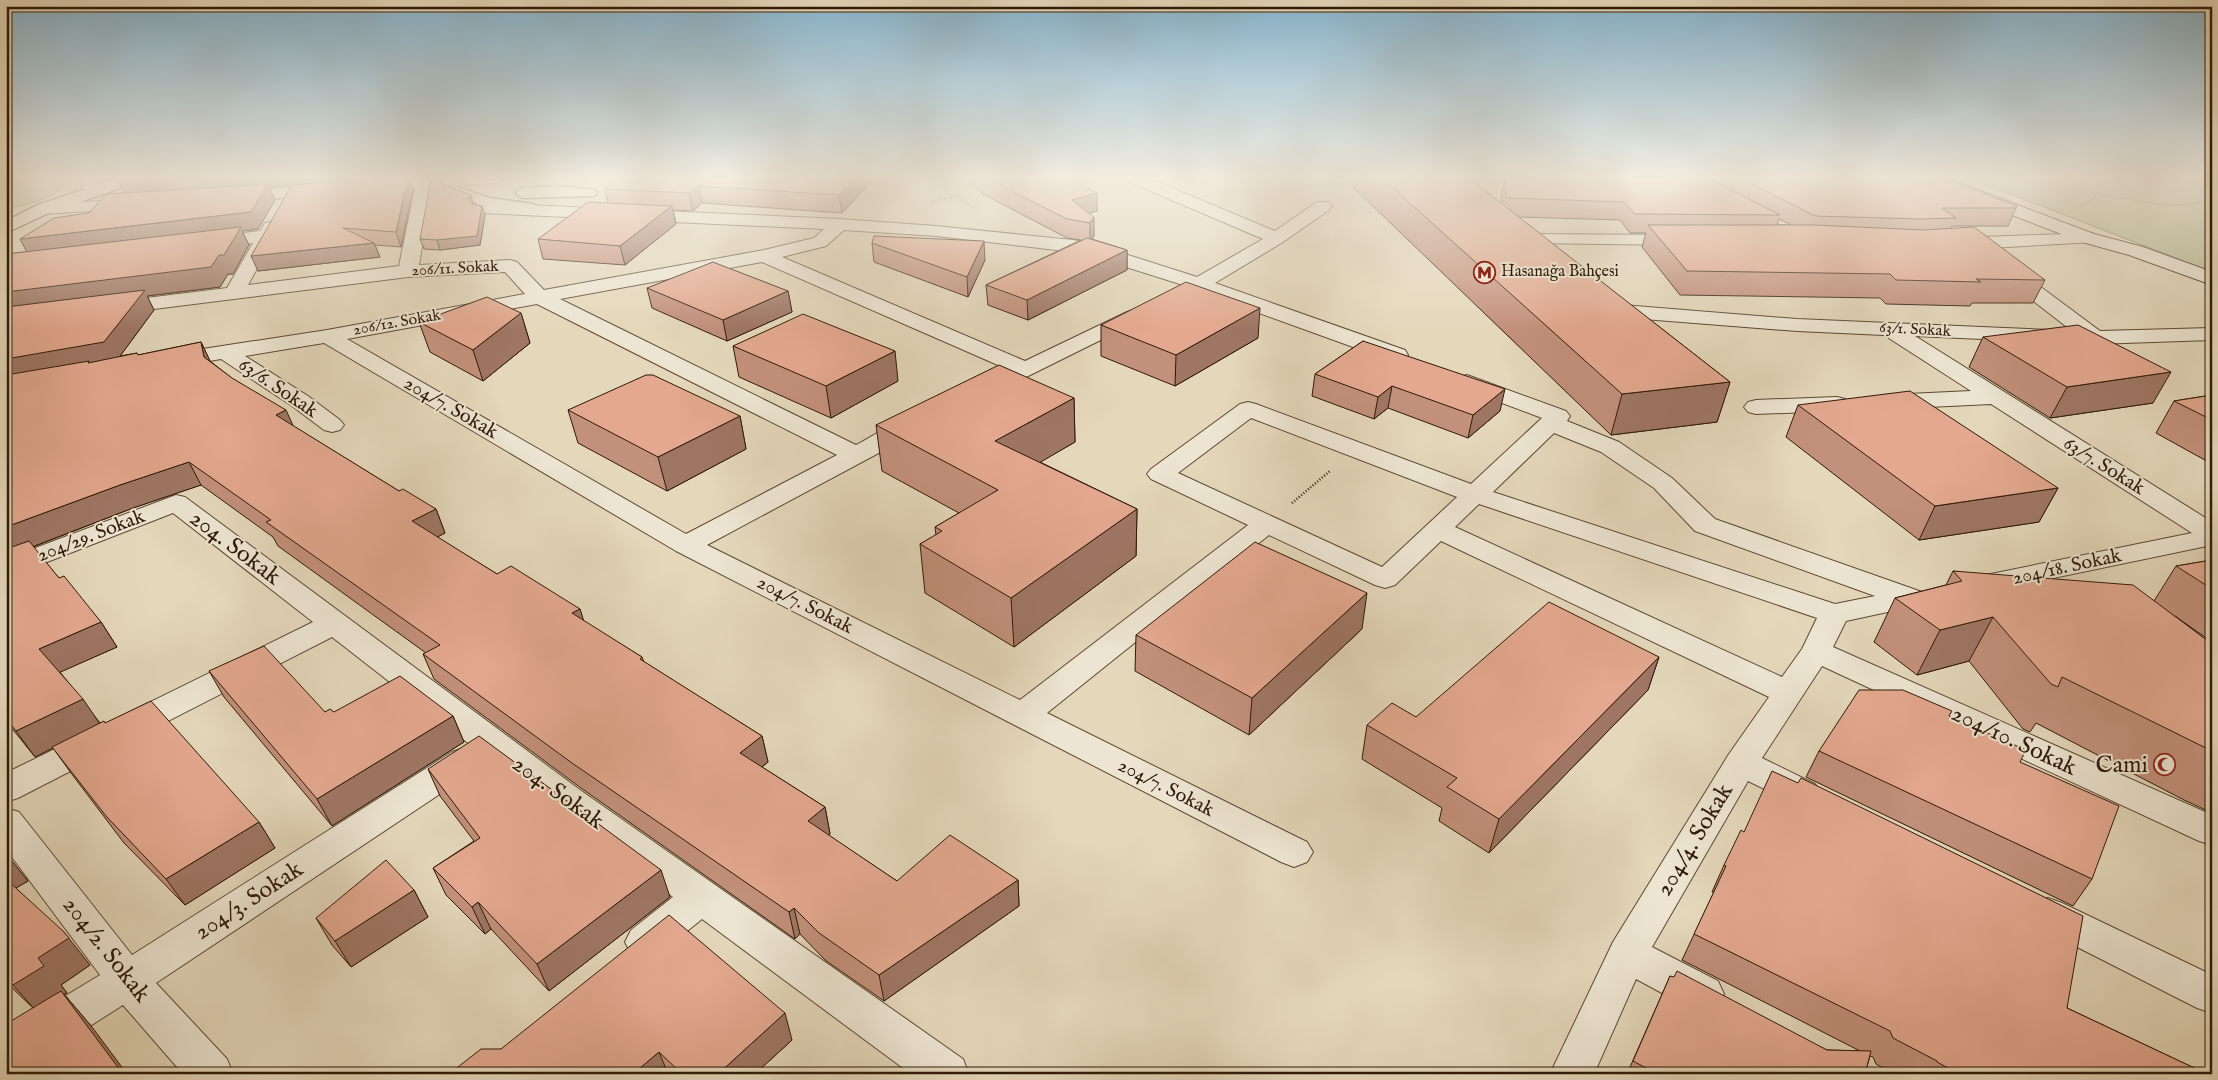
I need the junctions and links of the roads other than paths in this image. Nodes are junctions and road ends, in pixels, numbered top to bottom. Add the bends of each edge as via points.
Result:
1 (271, 228) edge
2 (416, 228) edge
3 (835, 228) edge
4 (900, 228) edge
5 (1254, 228) edge
6 (1291, 228) edge
7 (1507, 228) edge
8 (2063, 228) edge
9 (267, 236) junction
10 (1277, 238) junction
11 (2088, 238) junction
12 (1523, 239) junction
13 (1699, 240) edge
14 (1971, 244) junction
15 (190, 245) edge
16 (1942, 245) edge
17 (764, 256) junction
18 (1546, 257) edge
19 (408, 271) junction
20 (2212, 280) edge
21 (1201, 284) junction
22 (234, 293) junction
23 (1594, 293) edge
24 (2212, 294) edge
25 (539, 297) junction
26 (1174, 297) edge
27 (91, 310) edge
28 (1148, 310) edge
29 (1888, 329) junction
30 (2212, 334) edge
31 (327, 336) junction
32 (2095, 338) junction
33 (224, 352) junction
34 (1414, 362) edge
35 (148, 365) edge
36 (1023, 368) junction
37 (1450, 376) edge
38 (1996, 397) junction
39 (962, 400) edge
40 (1756, 407) dead end
41 (926, 419) edge
42 (1551, 423) junction
43 (332, 425) dead end
44 (856, 456) junction
45 (1474, 494) junction
46 (176, 503) joint
47 (1267, 524) junction
48 (1439, 530) junction
49 (2212, 536) edge
50 (686, 545) junction
51 (2078, 564) junction
52 (6, 569) edge
53 (2110, 586) edge
54 (1910, 599) junction
55 (1834, 614) junction
56 (334, 624) junction
57 (1816, 651) junction
58 (1788, 693) junction
59 (1022, 715) junction
60 (490, 743) junction
61 (1741, 763) junction
62 (6, 789) edge
63 (1830, 806) edge
64 (6, 822) edge
65 (2212, 831) edge
66 (1294, 852) dead end
67 (702, 896) junction
68 (2016, 898) edge
69 (1627, 954) junction
70 (618, 963) edge
71 (127, 980) junction
72 (2212, 995) edge
73 (1733, 1009) edge
74 (6, 1056) edge
75 (211, 1074) edge
76 (948, 1074) edge
77 (1572, 1074) edge

1 - 9 street
2 - 19 street
3 - 17 street, 206/12. Sokak via 820,242
4 - 21 street via 1073,246
5 - 10 street
6 - 10 street
7 - 12 street
8 - 11 street
9 - 15 street
9 - 22 street
10 - 21 street
11 - 14 street
11 - 20 street via 2136,251
11 - 24 street
12 - 13 street
12 - 18 street
14 - 16 street
14 - 32 street
17 - 25 street, 206/12. Sokak
17 - 36 street
19 - 22 street, 206/11. Sokak
19 - 25 street, 206/11. Sokak via 510,266
21 - 26 street
21 - 34 street
22 - 27 street, 206/11. Sokak
23 - 29 street, 63/1. Sokak via 1618,311
25 - 31 street, 206/12. Sokak
25 - 44 street, 206/11. Sokak
28 - 36 street
29 - 32 street, 63/1. Sokak
29 - 38 street, 63/7. Sokak
30 - 32 street, 63/1. Sokak
31 - 33 street, 206/12. Sokak
31 - 50 street, 204/7. Sokak
33 - 35 street, 206/12. Sokak
33 - 43 street, 63/6. Sokak
36 - 39 street
37 - 42 street via 1558,416
38 - 40 street
38 - 49 street, 63/7. Sokak
41 - 44 street
42 - 45 street
42 - 54 street via 1610,447 1663,483 1705,525
44 - 50 street
45 - 47 street via 1248,409 1160,474
45 - 48 street
45 - 55 street
46 - 52 street, 204/29. Sokak
46 - 56 street, 204. Sokak
47 - 48 street via 1385,579
47 - 59 street
48 - 58 street
49 - 51 street, 204/18. Sokak
50 - 59 street, 204/7. Sokak
51 - 53 street
51 - 54 street, 204/18. Sokak
54 - 55 street, 204/18. Sokak
55 - 57 street, 204/4. Sokak
56 - 60 street, 204. Sokak
56 - 62 street
57 - 58 street, 204/4. Sokak
57 - 65 street, 204/10. Sokak
58 - 61 street, 204/4. Sokak
59 - 66 street, 204/7. Sokak
60 - 67 street, 204. Sokak
60 - 71 street, 204/3. Sokak
61 - 63 street
61 - 69 street, 204/4. Sokak
64 - 71 street, 204/2. Sokak
67 - 70 street
67 - 76 street, 204. Sokak
68 - 72 street
69 - 73 street
69 - 77 street, 204/4. Sokak
71 - 74 street, 204/3. Sokak
71 - 75 street, 204/2. Sokak

